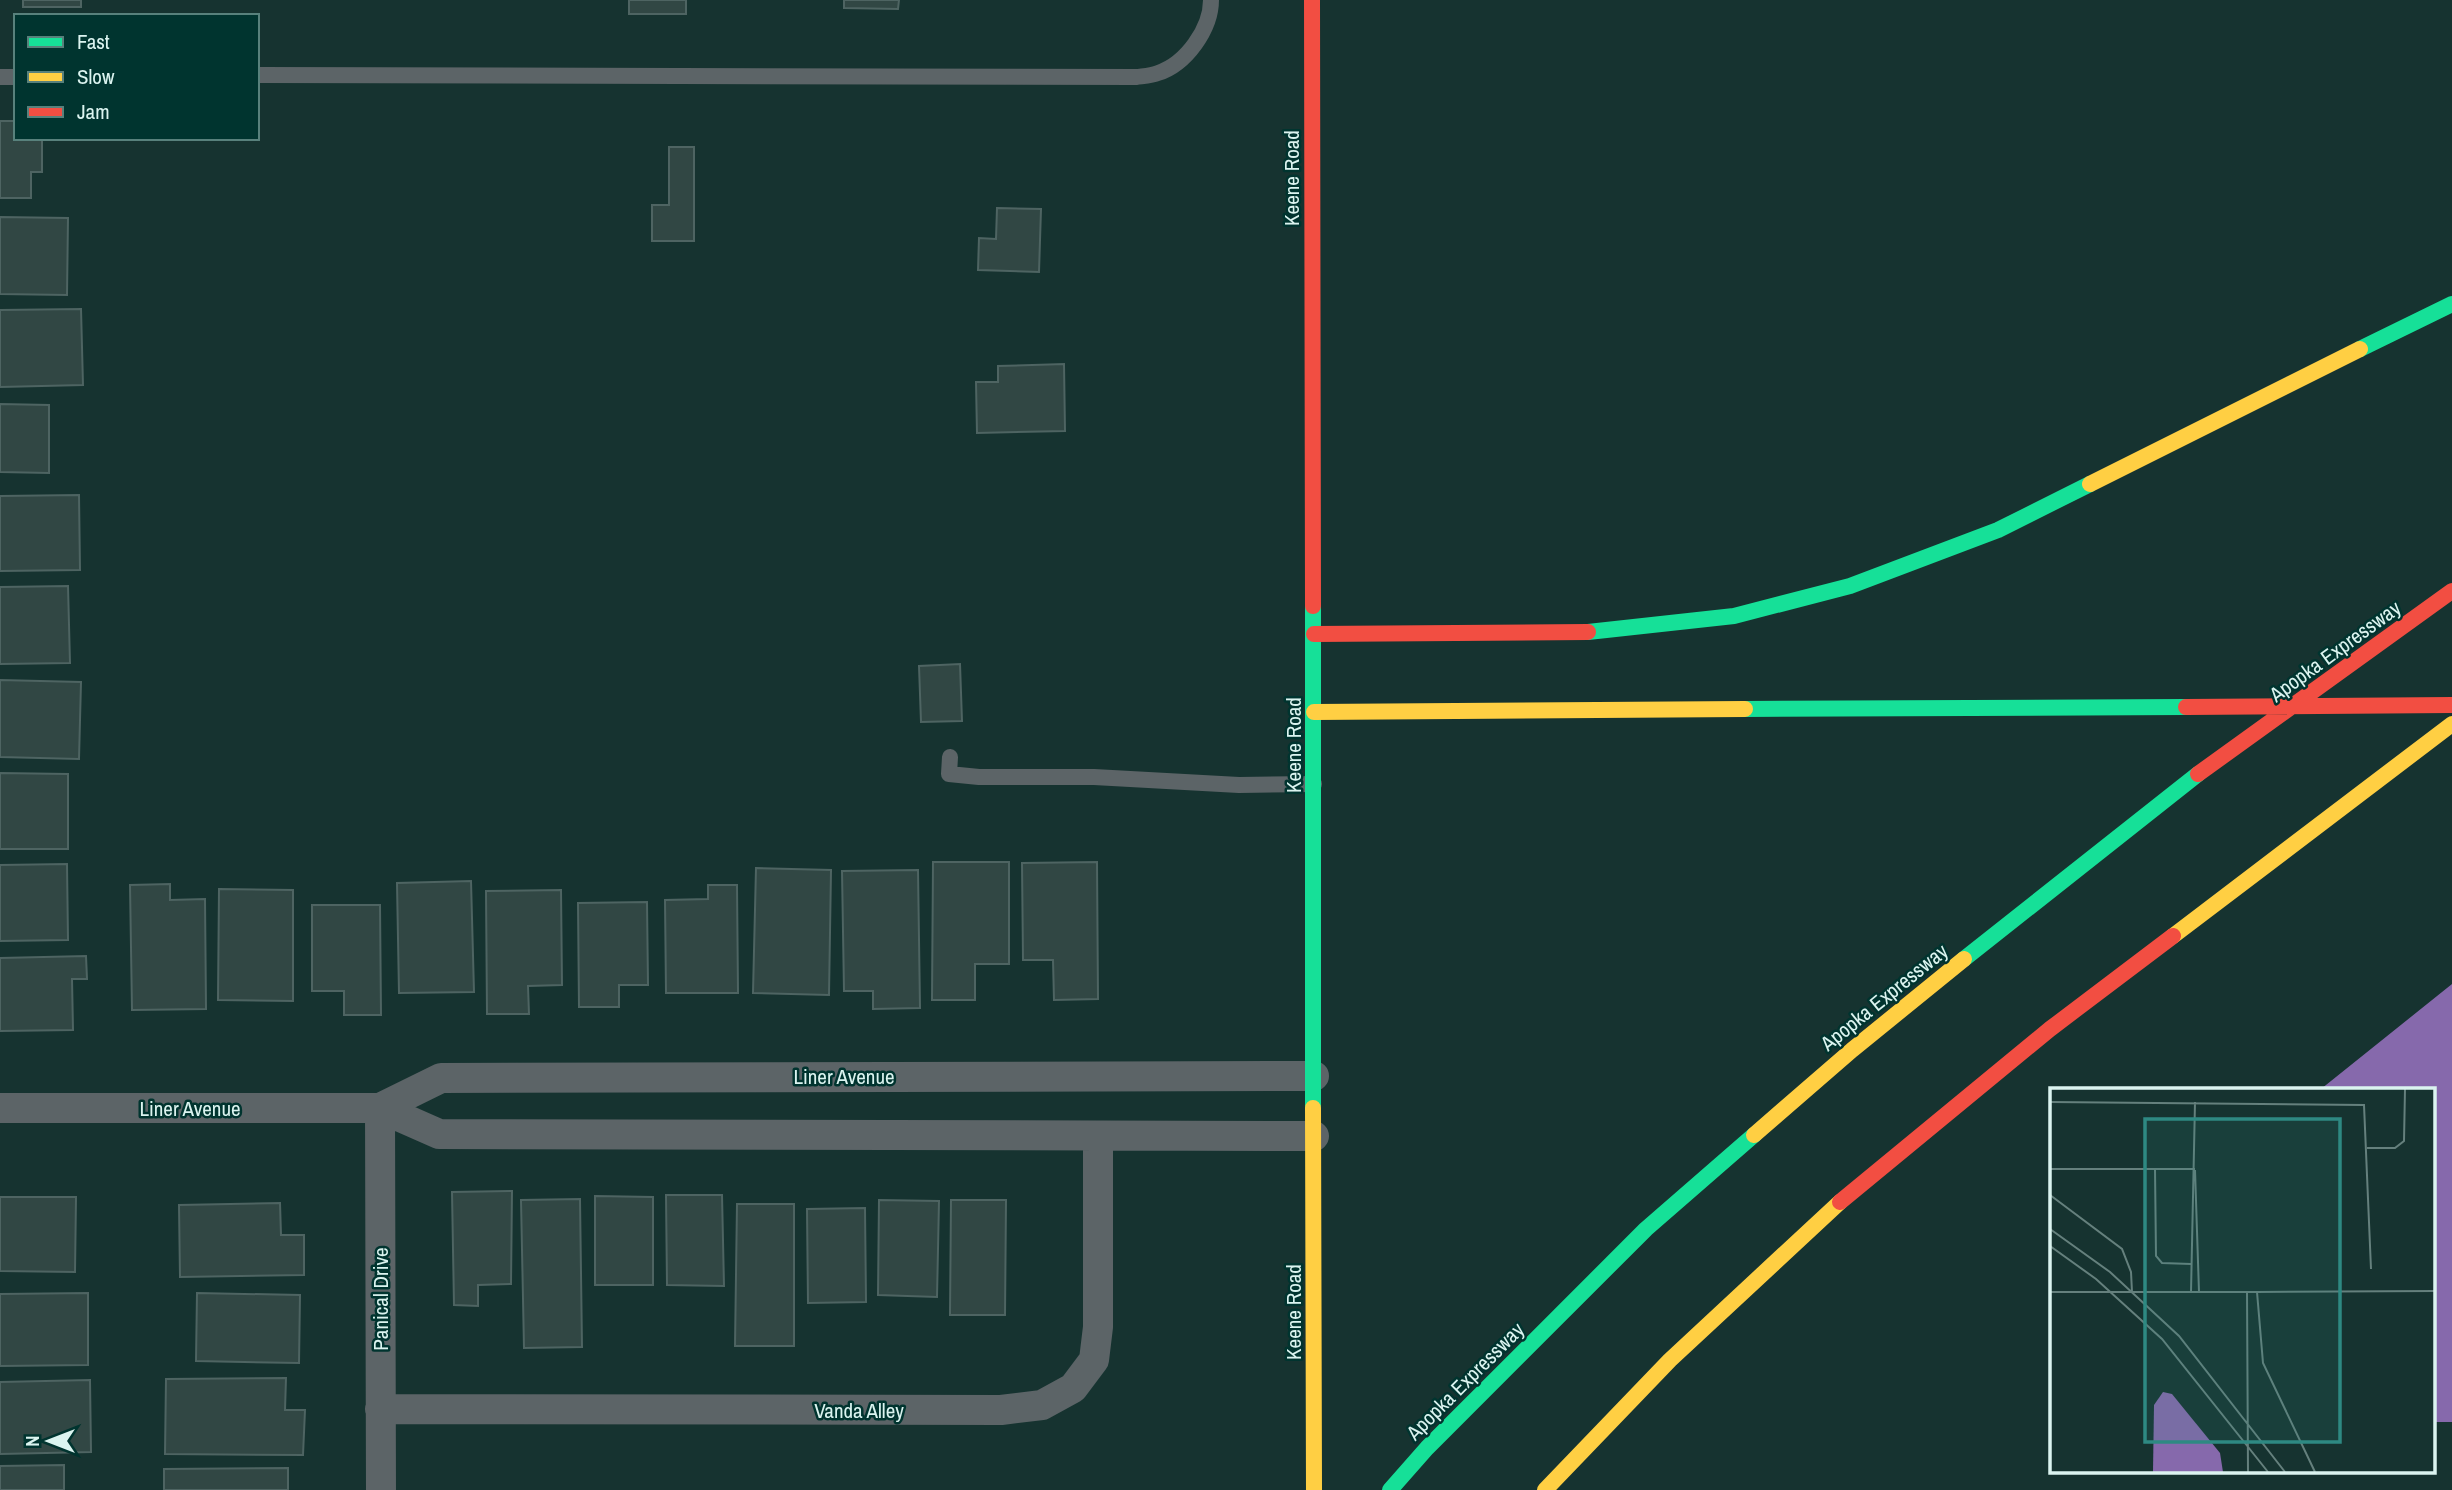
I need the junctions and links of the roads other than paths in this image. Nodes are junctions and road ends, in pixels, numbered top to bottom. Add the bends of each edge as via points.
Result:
1 (1211, 0) edge
2 (1312, 0) edge
3 (259, 75) edge
4 (2452, 304) edge
5 (2452, 591) edge
6 (1314, 634) junction
7 (2452, 705) edge
8 (1314, 712) junction
9 (2452, 724) edge
10 (950, 757) dead end
11 (1314, 784) junction
12 (1314, 1076) junction
13 (0, 1108) edge
14 (380, 1108) junction
15 (1098, 1136) junction
16 (1314, 1136) junction
17 (380, 1409) junction
18 (381, 1490) edge
19 (1314, 1490) edge
20 (1390, 1490) edge
21 (1545, 1490) edge

1 - 3 lane via 1211,12 1193,48 1158,74 1136,76
2 - 6 main road, Keene Road
4 - 6 main road via 1998,530 1850,586 1734,616 1582,633
5 - 20 main road, Apopka Expressway via 2199,774 1852,1050 1646,1229
6 - 8 main road, Keene Road
7 - 8 main road
8 - 11 main road, Keene Road
9 - 21 main road via 2050,1029 1847,1195 1670,1360
10 - 11 lane via 949,774 979,777
11 - 12 main road, Keene Road
12 - 14 street, Liner Avenue via 441,1078
12 - 16 main road, Keene Road
13 - 14 street, Liner Avenue
14 - 15 street, Liner Avenue via 439,1134
14 - 17 street, Panical Drive
15 - 16 street, Liner Avenue
15 - 17 street, Vanda Alley via 1094,1360 1073,1388 1042,1405 1002,1410
16 - 19 main road, Keene Road
17 - 18 street, Panical Drive

